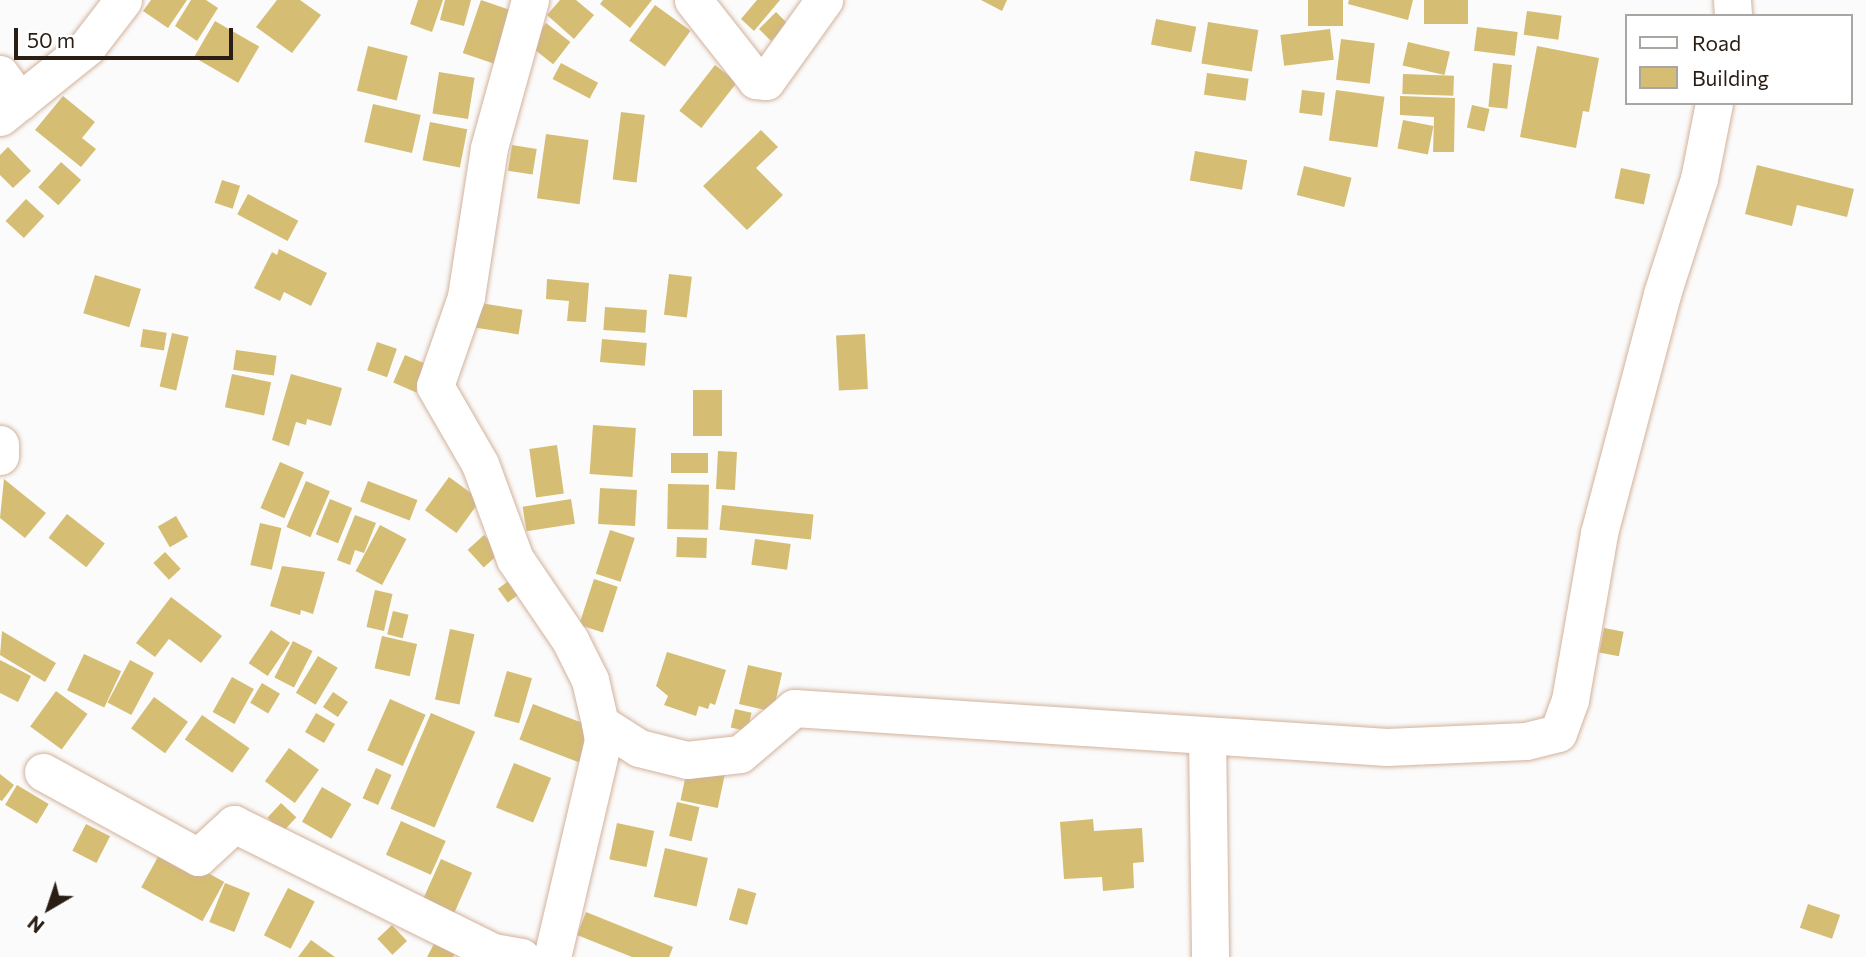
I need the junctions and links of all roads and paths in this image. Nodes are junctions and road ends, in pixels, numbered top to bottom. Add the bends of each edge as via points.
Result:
1 (123, 0) edge
2 (530, 0) edge
3 (693, 0) edge
4 (824, 0) edge
5 (7, 98) edge
6 (1714, 105) edge
7 (0, 444) edge
8 (0, 456) edge
9 (600, 723) junction
10 (1207, 736) junction
11 (43, 772) dead end
12 (522, 957) edge
13 (552, 957) edge
14 (1210, 957) edge

1 - 5 street via 87,47
2 - 9 street via 489,148 466,297 435,386 480,464 515,559 565,631 590,680
3 - 4 street via 756,80 766,81
6 - 10 street via 1699,179 1662,295 1599,533 1570,700 1558,733 1526,741 1387,747
7 - 8 street
9 - 10 street via 639,748 687,760 740,754 794,708
9 - 13 street via 603,740
10 - 14 street
11 - 12 street via 198,857 234,824 493,952

